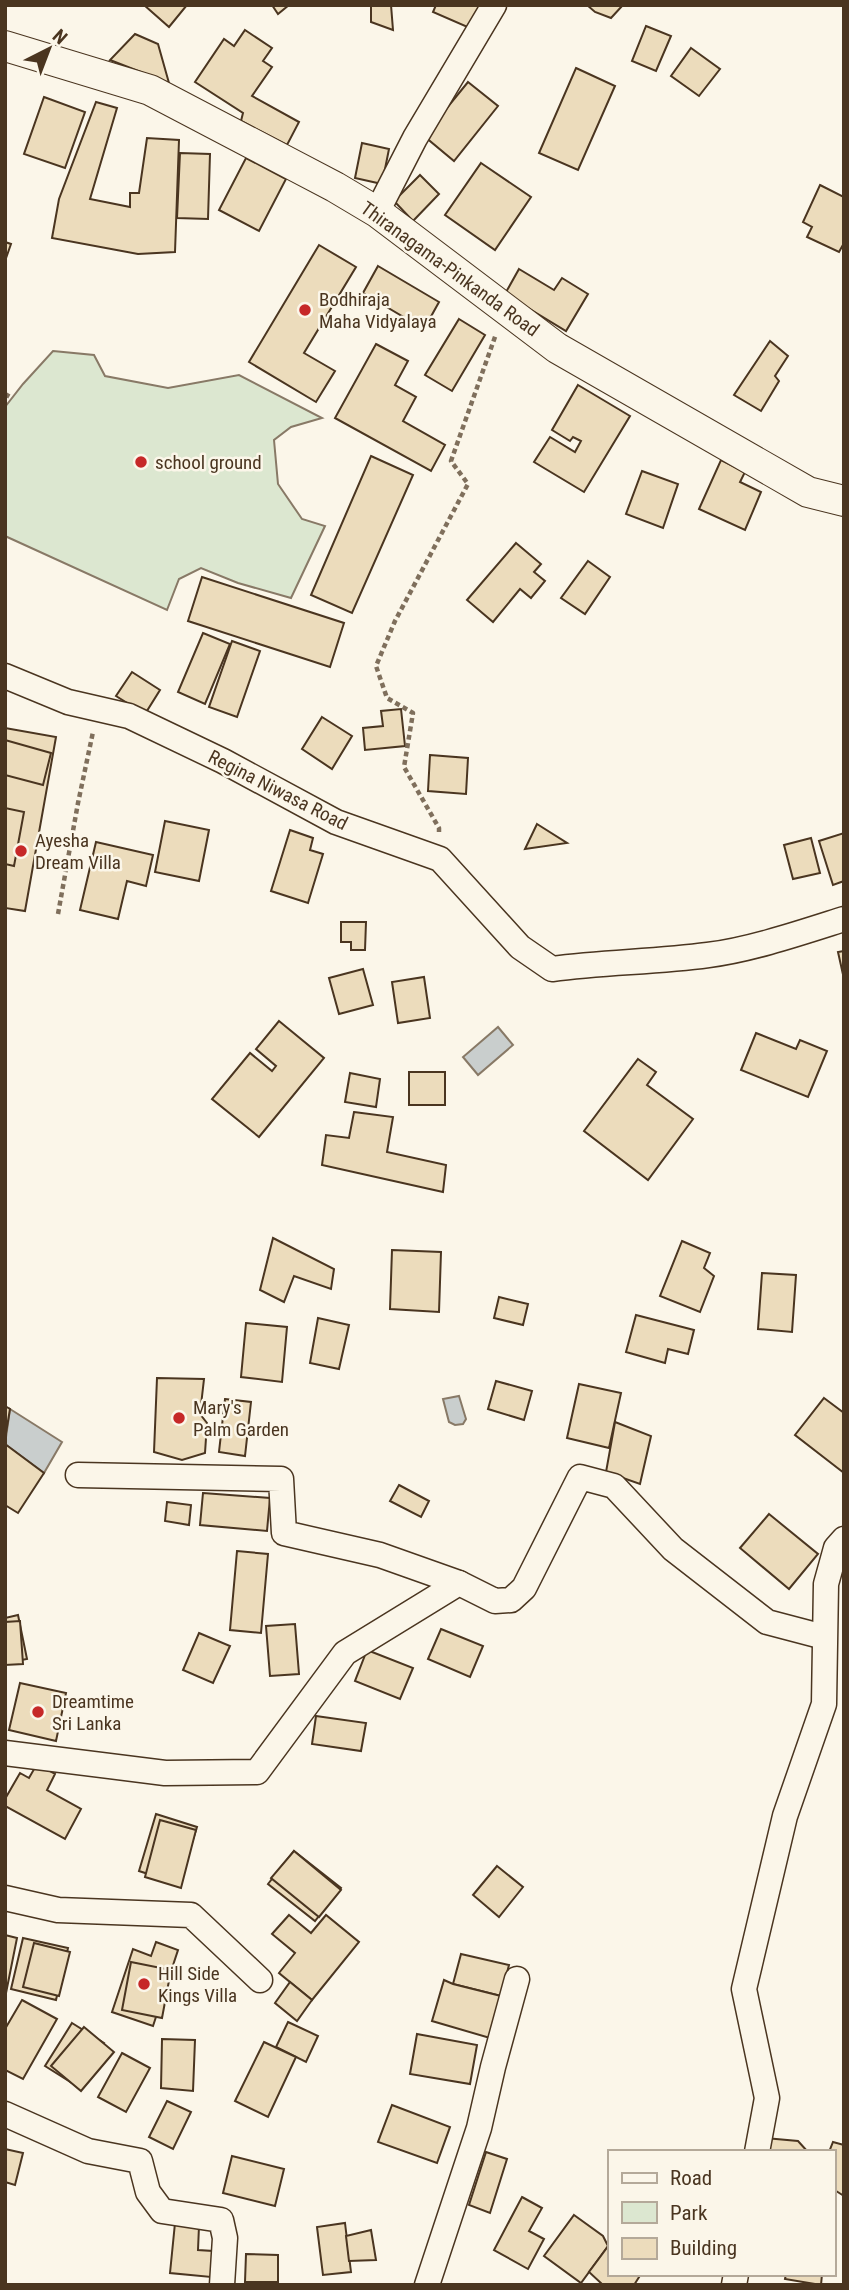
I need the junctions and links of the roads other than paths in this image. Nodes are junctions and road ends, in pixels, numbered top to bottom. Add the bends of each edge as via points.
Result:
1 (494, 5) edge
2 (5, 46) edge
3 (377, 212) junction
4 (844, 501) edge
5 (5, 676) edge
6 (844, 919) edge
7 (78, 1475) dead end
8 (841, 1547) edge
9 (459, 1583) junction
10 (824, 1637) junction
11 (5, 1754) edge
12 (5, 1898) edge
13 (517, 1979) dead end
14 (260, 1980) dead end
15 (5, 2114) edge
16 (757, 2150) edge
17 (226, 2281) edge
18 (427, 2285) edge

1 - 3 street
2 - 3 street, Thiranagama-Pinkanda Road via 150,90
3 - 4 street, Thiranagama-Pinkanda Road via 557,348 808,492
5 - 6 street, Regina Niwasa Road via 68,702 129,716 335,822 440,859 520,947 552,969 710,955
7 - 9 street via 281,1479 284,1533 380,1555
8 - 10 street via 826,1584
9 - 10 street via 495,1601 511,1600 524,1588 580,1477 614,1486 673,1549 767,1622
9 - 11 street via 345,1653 257,1772 165,1773
10 - 16 street via 824,1704 785,1815 744,1989 767,2098
12 - 14 street via 58,1910 191,1915
13 - 18 street via 479,2128
15 - 17 street via 88,2151 140,2161 148,2192 162,2211 221,2220

